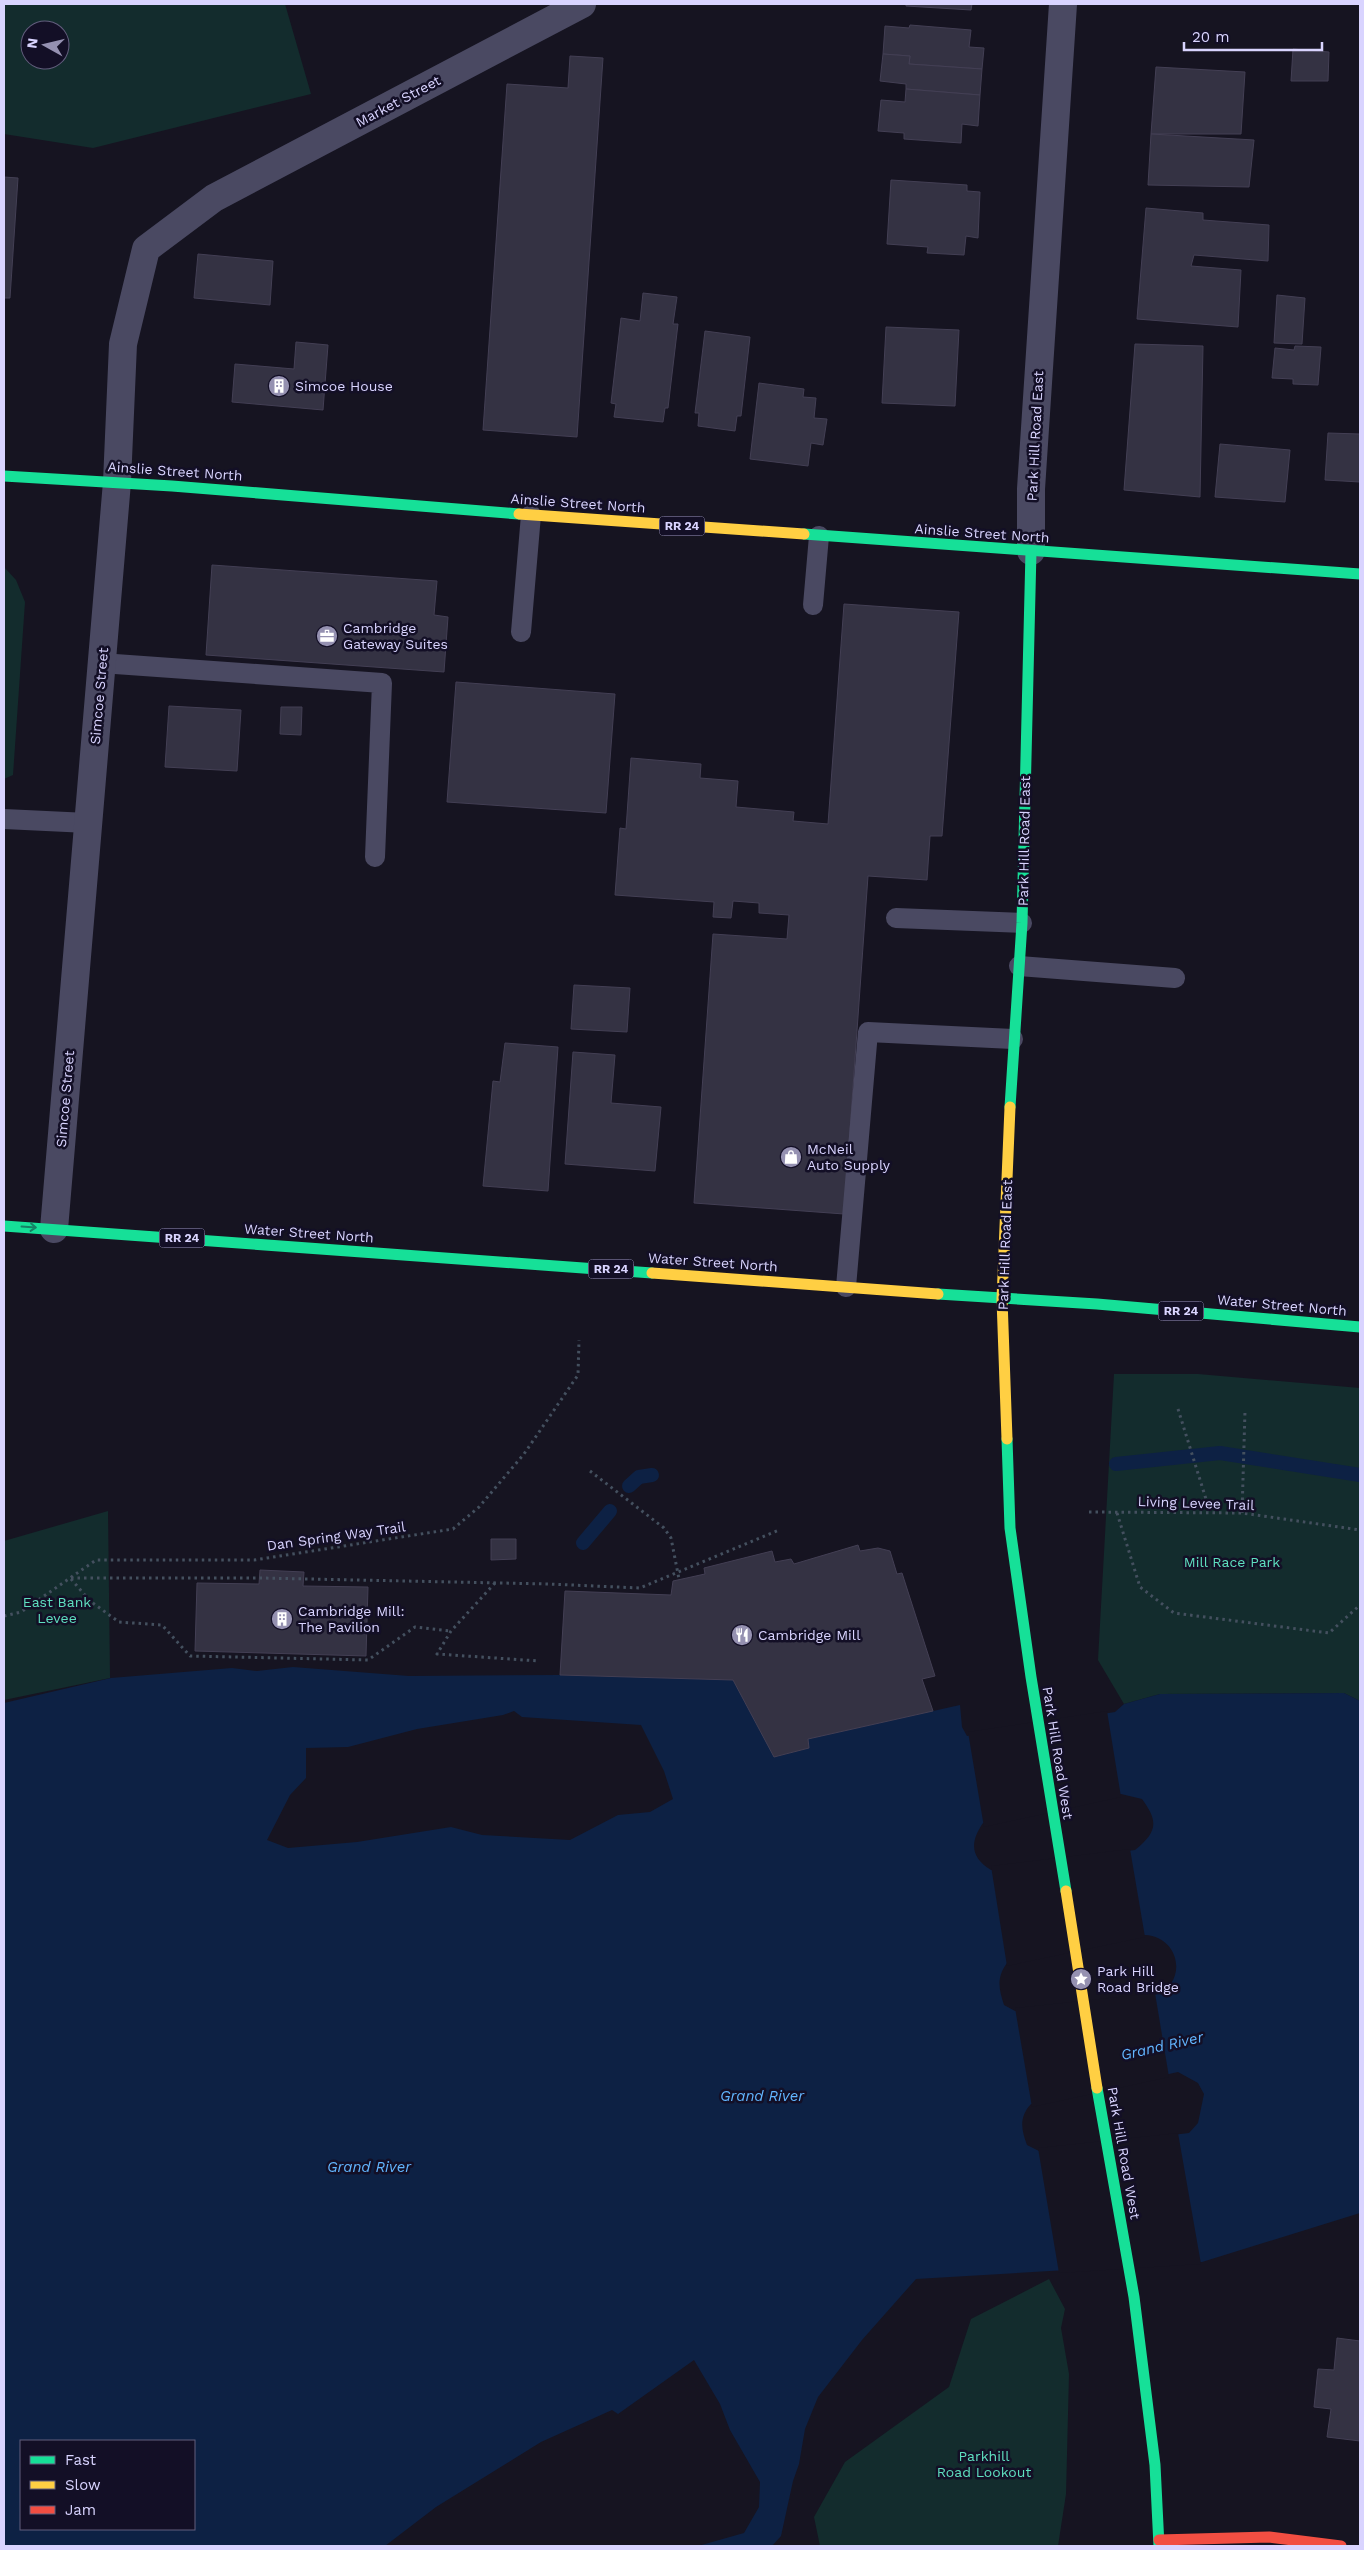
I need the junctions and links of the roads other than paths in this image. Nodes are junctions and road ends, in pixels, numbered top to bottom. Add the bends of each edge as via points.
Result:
1 (582, 4) edge
2 (1063, 4) edge
3 (214, 198) joint
4 (4, 476) edge
5 (117, 482) junction
6 (531, 515) junction
7 (819, 536) junction
8 (1031, 551) junction
9 (1360, 574) edge
10 (813, 605) dead end
11 (521, 632) dead end
12 (101, 663) junction
13 (4, 819) edge
14 (88, 823) junction
15 (376, 857) dead end
16 (896, 918) dead end
17 (1022, 923) junction
18 (1019, 966) junction
19 (1175, 978) dead end
20 (1012, 1039) junction
21 (4, 1226) edge
22 (54, 1229) junction
23 (846, 1287) junction
24 (1002, 1299) junction
25 (1360, 1328) edge
26 (1031, 1677) joint
27 (1159, 2543) edge
28 (1341, 2546) edge

1 - 3 street, Market Street
2 - 8 street, Park Hill Road East via 1031,489
3 - 5 street, Simcoe Street via 146,249 123,344
4 - 5 main road, Ainslie Street North / RR 24
5 - 6 main road, Ainslie Street North / RR 24
5 - 12 street, Simcoe Street
6 - 7 main road, Ainslie Street North / RR 24
6 - 11 lane
7 - 8 main road, Ainslie Street North / RR 24
7 - 10 lane
8 - 9 main road, Ainslie Street North / RR 24
8 - 17 main road, Park Hill Road East
12 - 14 street, Simcoe Street
12 - 15 lane via 382,683
13 - 14 lane
14 - 22 street, Simcoe Street
16 - 17 lane
17 - 18 main road, Park Hill Road East
18 - 19 lane
18 - 20 main road, Park Hill Road East
20 - 23 lane via 868,1032
20 - 24 main road, Park Hill Road East
21 -> 22 main road, Water Street North / RR 24
22 - 23 main road, Water Street North / RR 24
23 - 24 main road, Water Street North / RR 24
24 - 25 main road, Water Street North / RR 24 via 1097,1304
24 - 26 main road, Park Hill Road East via 1010,1528
26 - 27 main road, Park Hill Road West via 1134,2296 1155,2466
27 - 28 main road via 1269,2536

